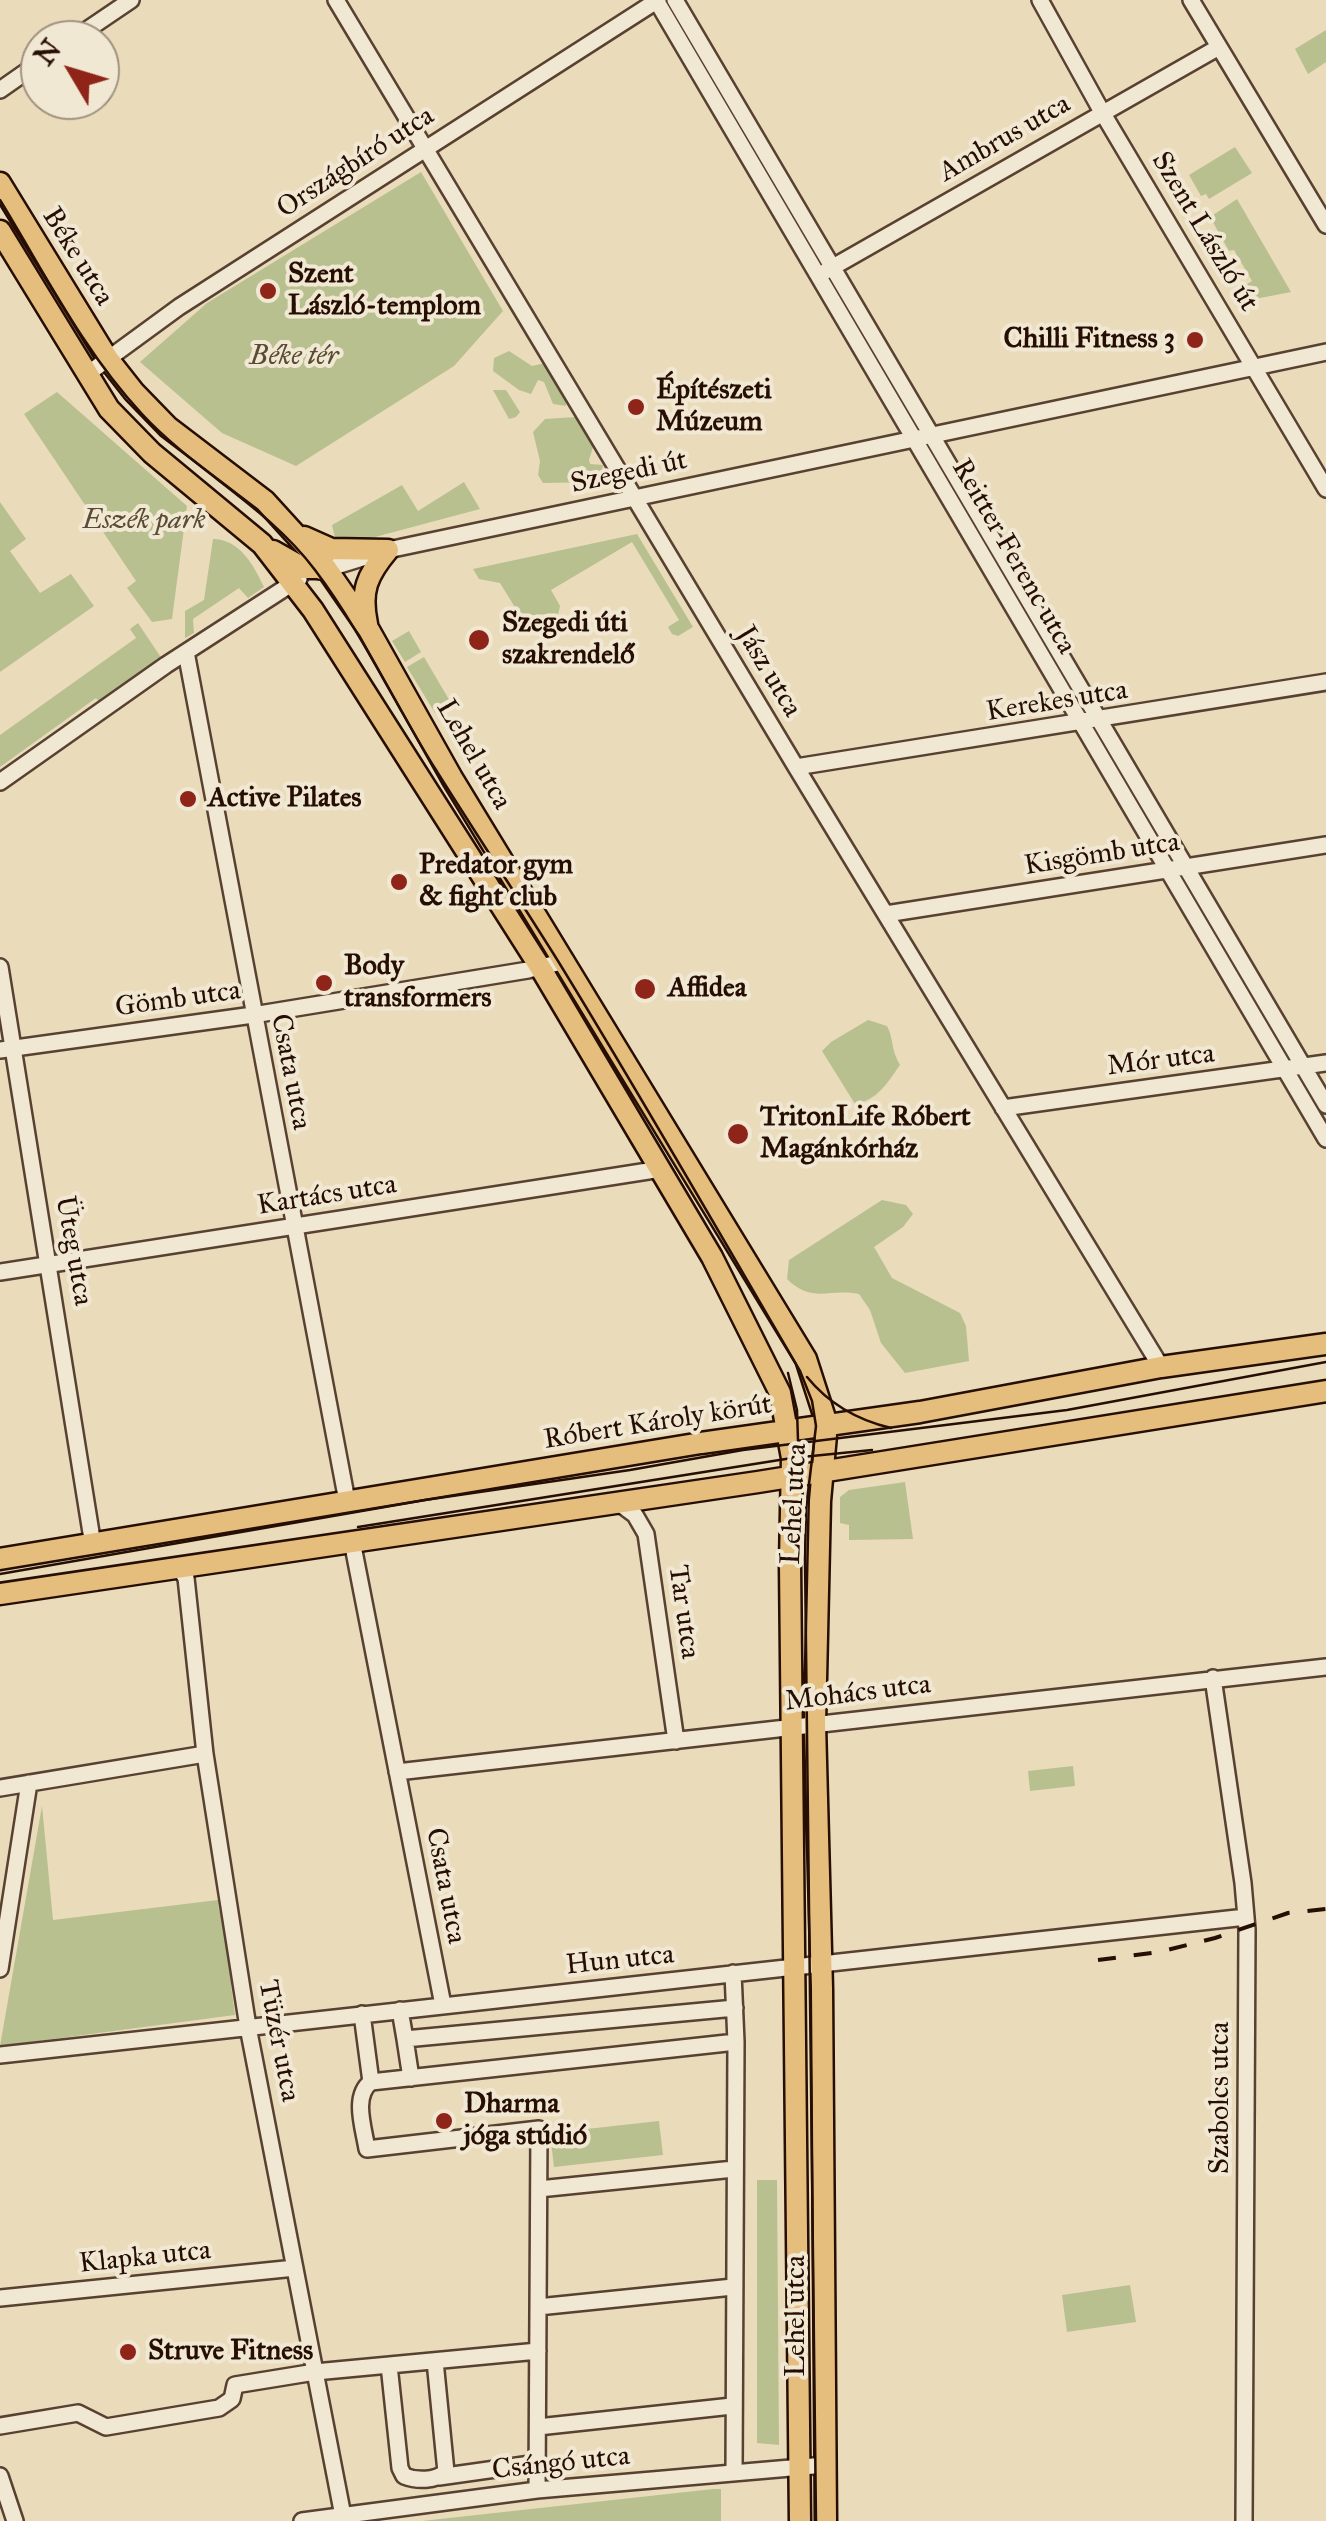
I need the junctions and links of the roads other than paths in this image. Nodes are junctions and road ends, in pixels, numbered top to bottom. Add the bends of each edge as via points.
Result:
1 (130, 0) edge
2 (336, 0) edge
3 (657, 0) edge
4 (675, 0) edge
5 (1040, 0) edge
6 (1191, 0) edge
7 (101, 20) edge
8 (1218, 47) junction
9 (1102, 112) junction
10 (425, 148) junction
11 (0, 183) edge
12 (1326, 225) edge
13 (0, 230) edge
14 (825, 271) junction
15 (1326, 352) edge
16 (108, 359) junction
17 (1256, 368) junction
18 (86, 375) junction
19 (934, 436) junction
20 (916, 439) junction
21 (1326, 489) edge
22 (634, 498) junction
23 (293, 531) junction
24 (262, 544) junction
25 (388, 550) junction
26 (326, 568) junction
27 (292, 583) junction
28 (1030, 600) junction
29 (1014, 609) junction
30 (369, 630) junction
31 (186, 652) junction
32 (1326, 682) edge
33 (1100, 721) junction
34 (1081, 724) junction
35 (796, 767) junction
36 (0, 782) edge
37 (1326, 845) edge
38 (1186, 867) junction
39 (1169, 870) junction
40 (886, 914) junction
41 (566, 961) junction
42 (0, 967) edge
43 (540, 967) junction
44 (254, 1015) junction
45 (6, 1049) edge
46 (1326, 1063) edge
47 (1294, 1068) junction
48 (1326, 1106) edge
49 (1003, 1108) junction
50 (1326, 1139) edge
51 (661, 1170) junction
52 (293, 1226) junction
53 (50, 1264) junction
54 (0, 1272) edge
55 (1326, 1344) edge
56 (1161, 1366) junction
57 (1326, 1391) edge
58 (827, 1424) junction
59 (788, 1430) junction
60 (823, 1472) junction
61 (792, 1476) junction
62 (347, 1501) junction
63 (616, 1501) junction
64 (352, 1541) junction
65 (93, 1545) junction
66 (0, 1560) edge
67 (179, 1568) junction
68 (0, 1594) edge
69 (1326, 1667) edge
70 (1213, 1678) junction
71 (815, 1724) junction
72 (794, 1728) junction
73 (676, 1742) junction
74 (205, 1754) junction
75 (397, 1772) junction
76 (29, 1784) junction
77 (0, 1788) edge
78 (1246, 1917) junction
79 (820, 1962) junction
80 (794, 1966) junction
81 (0, 1969) edge
82 (733, 1974) junction
83 (443, 2005) junction
84 (735, 2008) junction
85 (400, 2010) junction
86 (362, 2014) junction
87 (248, 2027) junction
88 (405, 2039) junction
89 (736, 2042) junction
90 (0, 2054) edge
91 (410, 2078) junction
92 (371, 2082) junction
93 (734, 2170) junction
94 (539, 2189) junction
95 (295, 2268) junction
96 (733, 2288) junction
97 (0, 2298) edge
98 (538, 2307) junction
99 (538, 2351) junction
100 (435, 2361) junction
101 (388, 2365) junction
102 (315, 2372) junction
103 (732, 2406) junction
104 (0, 2426) edge
105 (538, 2427) junction
106 (538, 2464) junction
107 (825, 2464) junction
108 (800, 2466) junction
109 (734, 2472) junction
110 (0, 2476) edge
111 (440, 2477) junction
112 (538, 2490) junction
113 (344, 2518) edge
114 (16, 2521) edge
115 (302, 2521) edge
116 (800, 2521) edge
117 (826, 2521) edge
118 (1244, 2521) edge

1 - 7 street
2 - 10 street, Jász utca
3 - 10 street, Országbíró utca
3 - 14 street, Reitter Ferenc utca
4 - 14 street, Reitter Ferenc utca
5 - 9 street, Szent László út
6 - 8 street
8 - 9 street, Ambrus utca
8 - 12 street
9 - 14 street, Ambrus utca
9 - 17 street, Szent László út
10 - 16 street, Országbíró utca
10 - 22 street, Jász utca
11 - 16 main road, Béke utca
13 - 18 main road, Béke utca
14 - 19 street, Reitter Ferenc utca
14 - 20 street, Reitter Ferenc utca
15 - 17 street, Szegedi út
16 - 18 street, Országbíró utca
16 - 23 main road via 168,428 253,490
17 - 19 street, Szegedi út
17 - 21 street, Szent László út
18 - 24 main road via 128,430
19 - 20 street, Szegedi út
19 - 28 street, Reitter Ferenc utca
20 - 22 street, Szegedi út
20 - 29 street, Reitter Ferenc utca
22 - 25 street, Szegedi út
22 - 35 street, Jász utca
23 - 25 main road via 331,550
23 - 26 main road
24 - 26 main road via 296,566
24 - 27 main road
25 - 26 street, Szegedi út
25 - 30 main road via 363,590
26 - 27 street, Szegedi út
26 - 30 main road, Lehel utca
27 - 31 street, Szegedi út
27 - 43 main road, Lehel utca
28 - 29 street
28 - 33 street, Reitter Ferenc utca
29 - 34 street, Reitter Ferenc utca
30 - 41 main road, Lehel utca
31 - 36 street, Szegedi út
31 - 44 street, Csata utca
32 - 33 street, Kerekes utca
33 - 34 street, Kerekes utca
33 - 38 street, Reitter Ferenc utca
34 - 35 street, Kerekes utca
34 - 39 street, Reitter Ferenc utca
35 - 40 street, Jász utca
37 - 38 street, Kisgömb utca
38 - 39 street, Kisgömb utca
38 - 47 street, Reitter Ferenc utca
39 - 40 street, Kisgömb utca
39 - 47 street, Reitter Ferenc utca
40 - 49 street, Jász utca
41 - 43 street, Gömb utca
41 - 58 main road, Lehel utca via 806,1359
42 - 45 street, Üteg utca
43 - 44 street, Gömb utca
43 - 51 main road, Lehel utca
44 - 45 street, Gömb utca
44 - 52 street, Csata utca
45 - 53 street, Üteg utca
46 - 47 street, Mór utca
47 - 48 street, Reitter Ferenc utca
47 - 49 street, Mór utca
47 - 50 street, Reitter Ferenc utca
49 - 56 street, Jász utca
51 - 52 street, Kartács utca
51 - 59 main road, Lehel utca via 774,1376
52 - 53 street, Kartács utca
52 - 62 street, Csata utca
53 - 54 street, Kartács utca
53 - 65 street, Üteg utca
55 - 56 main road, Róbert Károly körút
56 - 58 main road, Róbert Károly körút
57 - 60 main road
58 - 59 main road, Róbert Károly körút
58 - 60 main road, Lehel utca
59 - 61 main road, Lehel utca
59 - 62 main road, Róbert Károly körút
60 - 61 main road
60 - 71 main road, Lehel utca
61 - 63 main road
61 - 72 main road, Lehel utca
62 - 65 main road, Róbert Károly körút
63 - 64 main road
63 - 73 street, Tar utca via 646,1534
64 - 67 main road
64 - 75 street, Csata utca
65 - 66 main road, Róbert Károly körút
67 - 68 main road
67 - 74 street, Tüzér utca via 186,1578
69 - 70 street, Mohács utca
70 - 71 street, Mohács utca
70 - 78 street, Szabolcs utca
71 - 72 street, Mohács utca
71 - 79 main road, Lehel utca
72 - 73 street, Mohács utca
72 - 80 main road, Lehel utca
73 - 75 street, Mohács utca
74 - 76 street
74 - 87 street, Tüzér utca
75 - 83 street, Csata utca
76 - 77 street
76 - 81 street
78 - 79 street, Hun utca
78 - 118 street, Szabolcs utca
79 - 80 street, Hun utca
79 - 107 main road, Lehel utca
80 - 82 street, Hun utca
80 - 108 main road, Lehel utca
82 - 83 street, Hun utca
82 - 84 street
83 - 85 street, Hun utca
84 - 88 street
84 - 89 street
85 - 86 street, Hun utca
85 - 88 street
86 - 87 street, Hun utca
86 - 92 street
87 - 90 street, Hun utca
87 - 95 street, Tüzér utca
88 - 91 street
89 - 91 street
89 - 93 street
91 - 92 street
92 - 94 street via 360,2099 368,2149 539,2128
93 - 94 street
93 - 96 street
94 - 98 street
95 - 97 street, Klapka utca
95 - 102 street, Tüzér utca
96 - 98 street
96 - 103 street
98 - 99 street
99 - 100 street
99 - 105 street
100 - 101 street
100 - 111 street via 446,2463
101 - 102 street
101 - 111 street via 400,2468 413,2480
102 - 104 street via 235,2385 219,2408 106,2428 78,2413
102 - 113 street, Tüzér utca
103 - 105 street
103 - 109 street
105 - 106 street
106 - 111 street
106 - 112 street
107 - 108 street, Csángó utca
107 - 117 main road, Lehel utca
108 - 109 street, Csángó utca
108 - 116 main road, Lehel utca
109 - 112 street, Csángó utca
110 - 114 street
112 - 113 street, Csángó utca
113 - 115 street, Csángó utca

